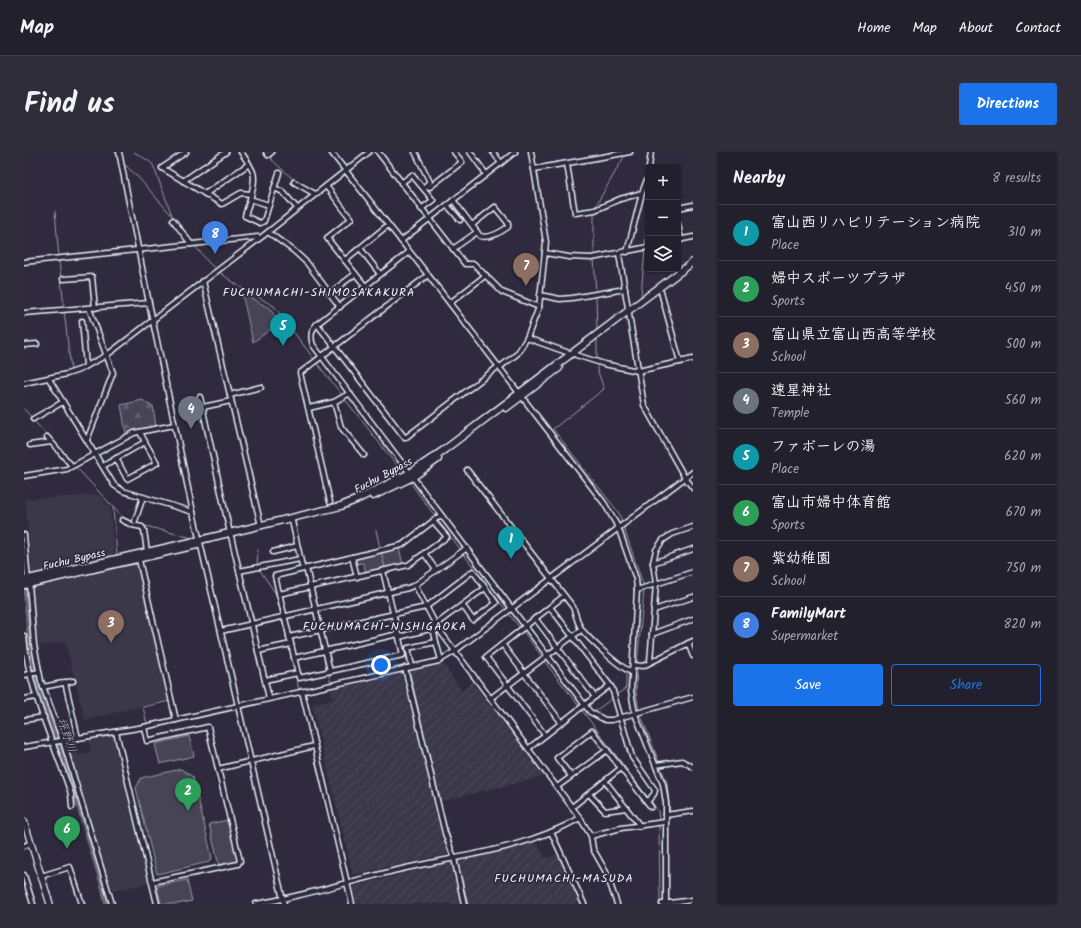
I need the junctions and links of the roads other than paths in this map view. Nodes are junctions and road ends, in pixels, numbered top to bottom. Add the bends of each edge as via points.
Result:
1 (119, 152) edge
2 (186, 152) edge
3 (226, 152) edge
4 (241, 152) edge
5 (266, 152) edge
6 (272, 152) edge
7 (331, 152) edge
8 (369, 152) edge
9 (378, 152) edge
10 (454, 152) edge
11 (470, 152) edge
12 (493, 152) edge
13 (515, 152) edge
14 (531, 152) edge
15 (630, 152) edge
16 (651, 152) edge
17 (416, 153) edge
18 (619, 153) edge
19 (501, 163) junction
20 (249, 164) junction
21 (567, 164) junction
22 (649, 164) edge
23 (345, 170) junction
24 (534, 170) junction
25 (278, 173) dead end
26 (486, 174) junction
27 (183, 181) junction
28 (294, 182) dead end
29 (401, 183) junction
30 (326, 186) junction
31 (424, 187) junction
32 (274, 188) junction
33 (645, 188) edge
34 (642, 193) junction
35 (205, 194) junction
36 (315, 194) junction
37 (250, 197) junction
38 (453, 200) junction
39 (269, 205) junction
40 (447, 205) junction
41 (693, 205) edge
42 (681, 207) edge
43 (297, 208) junction
44 (421, 209) junction
45 (429, 219) junction
46 (172, 220) dead end
47 (460, 220) dead end
48 (472, 225) junction
49 (388, 226) junction
50 (268, 232) junction
51 (477, 232) junction
52 (259, 237) junction
53 (693, 237) edge
54 (681, 240) edge
55 (401, 241) junction
56 (192, 244) junction
57 (360, 248) junction
58 (645, 248) edge
59 (453, 249) junction
60 (138, 250) junction
61 (409, 252) junction
62 (627, 252) junction
63 (545, 253) junction
64 (619, 254) junction
65 (345, 260) junction
66 (24, 262) edge
67 (693, 262) edge
68 (693, 267) edge
69 (355, 274) junction
70 (380, 274) junction
71 (428, 275) junction
72 (486, 275) junction
73 (63, 279) dead end
74 (203, 281) junction
75 (366, 287) junction
76 (625, 289) junction
77 (661, 292) junction
78 (330, 294) junction
79 (540, 295) junction
80 (149, 303) junction
81 (450, 303) junction
82 (340, 306) junction
83 (539, 306) junction
84 (89, 308) junction
85 (95, 308) junction
86 (630, 312) junction
87 (24, 313) edge
88 (152, 320) junction
89 (82, 321) dead end
90 (317, 324) junction
91 (527, 338) junction
92 (37, 344) dead end
93 (24, 345) edge
94 (334, 347) junction
95 (574, 354) junction
96 (107, 355) junction
97 (322, 356) junction
98 (693, 359) edge
99 (680, 362) junction
100 (86, 366) junction
101 (499, 367) junction
102 (638, 371) junction
103 (49, 379) junction
104 (24, 383) edge
105 (261, 387) dead end
106 (350, 393) junction
107 (520, 394) junction
108 (230, 395) junction
109 (200, 397) dead end
110 (231, 401) junction
111 (63, 402) junction
112 (334, 402) junction
113 (203, 407) junction
114 (309, 408) junction
115 (33, 419) dead end
116 (174, 426) junction
117 (140, 432) junction
118 (47, 437) dead end
119 (87, 440) junction
120 (51, 442) junction
121 (145, 442) junction
122 (30, 445) dead end
123 (95, 454) junction
124 (364, 455) dead end
125 (116, 458) junction
126 (72, 466) junction
127 (103, 466) junction
128 (467, 470) dead end
129 (693, 472) edge
130 (412, 475) junction
131 (24, 476) edge
132 (685, 478) junction
133 (693, 488) edge
134 (143, 497) junction
135 (330, 502) dead end
136 (193, 512) junction
137 (441, 515) junction
138 (122, 520) dead end
139 (135, 521) dead end
140 (292, 521) junction
141 (433, 521) junction
142 (261, 526) junction
143 (693, 527) edge
144 (618, 528) junction
145 (230, 534) junction
146 (24, 535) edge
147 (200, 542) junction
148 (297, 546) junction
149 (467, 548) junction
150 (693, 549) edge
151 (147, 552) junction
152 (273, 552) dead end
153 (424, 553) junction
154 (352, 557) junction
155 (300, 559) junction
156 (138, 560) junction
157 (653, 563) junction
158 (304, 567) junction
159 (436, 570) junction
160 (239, 571) junction
161 (383, 571) junction
162 (693, 572) edge
163 (357, 577) junction
164 (551, 579) junction
165 (26, 582) edge
166 (656, 584) junction
167 (415, 585) junction
168 (310, 587) junction
169 (486, 588) junction
170 (638, 590) junction
171 (388, 593) junction
172 (279, 594) junction
173 (564, 596) junction
174 (693, 597) edge
175 (463, 606) junction
176 (426, 607) junction
177 (550, 607) junction
178 (512, 608) junction
179 (315, 610) junction
180 (654, 610) junction
181 (394, 615) junction
182 (284, 617) junction
183 (535, 618) junction
184 (693, 619) edge
185 (251, 624) junction
186 (525, 626) junction
187 (435, 627) junction
188 (581, 630) junction
189 (221, 631) junction
190 (320, 631) junction
191 (652, 634) junction
192 (398, 635) junction
193 (24, 636) edge
194 (573, 636) junction
195 (289, 637) junction
196 (693, 641) edge
197 (436, 642) junction
198 (688, 643) junction
199 (290, 644) junction
200 (502, 644) junction
201 (24, 646) edge
202 (558, 648) junction
203 (258, 651) junction
204 (325, 651) junction
205 (455, 651) junction
206 (547, 655) junction
207 (693, 656) edge
208 (294, 658) junction
209 (441, 660) junction
210 (650, 662) junction
211 (633, 664) junction
212 (412, 666) junction
213 (406, 668) junction
214 (330, 671) junction
215 (39, 672) junction
216 (632, 672) junction
217 (298, 673) junction
218 (524, 673) junction
219 (30, 674) junction
220 (24, 675) edge
221 (73, 680) dead end
222 (265, 680) junction
223 (65, 682) junction
224 (507, 685) junction
225 (610, 685) junction
226 (43, 687) junction
227 (302, 691) junction
228 (36, 697) junction
229 (595, 697) junction
230 (693, 697) edge
231 (269, 698) junction
232 (491, 698) junction
233 (24, 699) edge
234 (584, 705) junction
235 (238, 706) junction
236 (635, 714) junction
237 (44, 717) junction
238 (621, 718) junction
239 (24, 720) edge
240 (176, 720) junction
241 (561, 722) junction
242 (144, 728) junction
243 (116, 732) junction
244 (545, 735) junction
245 (78, 738) junction
246 (63, 741) junction
247 (53, 743) junction
248 (314, 746) junction
249 (24, 747) edge
250 (528, 748) junction
251 (607, 750) junction
252 (251, 760) junction
253 (656, 765) junction
254 (693, 767) edge
255 (621, 768) junction
256 (218, 769) junction
257 (571, 776) junction
258 (605, 781) junction
259 (77, 786) junction
260 (557, 787) junction
261 (69, 788) junction
262 (589, 794) junction
263 (646, 802) junction
264 (72, 807) dead end
265 (572, 807) junction
266 (651, 807) dead end
267 (626, 808) junction
268 (693, 811) edge
269 (666, 815) junction
270 (580, 818) junction
271 (24, 821) edge
272 (665, 822) junction
273 (640, 826) junction
274 (551, 832) junction
275 (591, 836) junction
276 (31, 844) junction
277 (24, 846) edge
278 (454, 858) junction
279 (24, 875) edge
280 (41, 876) junction
281 (152, 882) junction
282 (347, 883) junction
283 (693, 900) edge
284 (283, 902) edge
285 (157, 903) edge
286 (33, 904) edge
287 (50, 904) edge
288 (82, 904) edge
289 (112, 904) edge
290 (152, 904) edge
291 (256, 904) edge
292 (352, 904) edge
293 (464, 904) edge
294 (584, 904) edge
295 (617, 904) edge
296 (664, 904) edge

1 - 60 street
2 - 27 street via 162,168
3 - 27 street
4 - 20 street
5 - 6 street via 268,155
7 - 23 street
8 - 23 street
9 - 29 street
10 - 31 street via 462,162 430,187
11 - 26 street
12 - 19 street
13 - 19 street
14 - 24 street
15 - 18 street
16 - 22 street
17 - 31 street via 430,182
18 - 21 street
19 - 26 street
20 - 35 street
20 - 37 street via 254,177
21 - 24 street
21 - 34 street via 576,214
23 - 30 street
23 - 49 street
24 - 63 street via 546,242
25 - 32 street
26 - 38 street
27 - 35 street
28 - 36 street
29 - 31 street via 412,175
29 - 44 street
30 - 36 street
30 - 65 street via 351,219 327,238
31 - 44 street via 432,200
32 - 39 street
32 - 43 street via 283,192
33 - 34 street
34 - 62 street
35 - 37 street via 222,204 241,193
36 - 43 street
37 - 39 street
37 - 39 street via 245,216 260,223 264,220
38 - 40 street
38 - 48 street
40 - 45 street
40 - 47 street
41 - 42 street
43 - 50 street
44 - 45 street
45 - 55 street
45 - 59 street
46 - 56 street
48 - 51 street
48 - 51 street via 495,207 508,223 508,227 501,232 484,237
49 - 55 street
49 - 57 street
50 - 52 street
50 - 78 street via 294,250 307,263
51 - 59 street
52 - 56 street
52 - 74 street
53 - 54 street
55 - 61 street
56 - 60 street
57 - 65 street
57 - 70 street
58 - 62 street
59 - 72 street via 465,264 474,264
60 - 66 street
60 - 80 street
61 - 70 street
61 - 71 street
62 - 64 street
63 - 64 street via 592,258
63 - 79 street
64 - 76 street
65 - 69 street
67 - 86 highway, Fuchu Bypass
68 - 77 highway, Fuchu Bypass
69 - 75 street
69 - 78 street
70 - 75 street
71 - 81 street
71 - 94 street
72 - 81 street
72 - 83 street via 502,292
73 - 85 street via 92,277
74 - 88 street
74 - 108 street
75 - 82 street
76 - 79 street via 560,299
76 - 86 street
77 - 86 highway, Fuchu Bypass
77 - 99 street
78 - 82 street
79 - 83 street
80 - 85 street
80 - 88 street
81 - 101 street
82 - 90 street
83 - 91 street
84 - 85 street
84 - 87 street
84 - 96 street
86 - 95 highway, Fuchu Bypass
86 - 102 street
88 - 96 street
88 - 116 street
89 - 100 street
90 - 94 street
90 - 97 street via 313,328 312,341
91 - 95 street
91 - 101 street via 517,354
92 - 93 street
94 - 97 street
94 - 101 street via 405,438
95 - 102 street
95 - 107 highway, Fuchu Bypass
96 - 100 street
96 - 119 street via 113,373
97 - 106 street
97 - 114 street via 300,373
98 - 99 street
99 - 102 street
100 - 103 street
101 - 107 street
102 - 132 street via 644,405
103 - 104 street
103 - 111 street
105 - 108 street
106 - 112 street
106 - 130 street
107 - 130 highway, Fuchu Bypass
107 - 144 street via 604,503
108 - 110 street
109 - 113 street
110 - 113 street
110 - 142 street
111 - 115 street
111 - 119 street
112 - 114 street
112 - 124 street via 341,427
113 - 145 street
114 - 135 street
116 - 117 street
116 - 136 street
117 - 121 street
117 - 123 street
118 - 120 street
119 - 123 street
120 - 122 street
120 - 126 street
121 - 125 street
121 - 125 street via 157,462 127,479
123 - 126 street
123 - 127 street
125 - 127 street
126 - 131 street
127 - 134 street via 119,489
128 - 164 street
129 - 132 street
130 - 137 street
130 - 140 highway, Fuchu Bypass via 350,506
130 - 142 highway, Fuchu Bypass via 341,506
132 - 133 street
132 - 144 street
134 - 136 street
134 - 139 street
136 - 147 street
137 - 141 street
137 - 149 street
138 - 151 street via 142,527
140 - 145 highway, Fuchu Bypass
140 - 148 street
141 - 153 street via 447,536
141 - 154 street via 402,544
142 - 145 highway, Fuchu Bypass
143 - 157 street via 663,540 656,550
144 - 164 street
144 - 170 street
145 - 147 highway, Fuchu Bypass
145 - 160 street
146 - 165 street
147 - 151 highway, Fuchu Bypass
147 - 156 highway, Fuchu Bypass
147 - 189 street
148 - 152 street
148 - 155 street
149 - 159 street
149 - 178 street
150 - 157 street
151 - 165 highway, Fuchu Bypass
153 - 159 street
153 - 161 street via 408,565
154 - 158 street
154 - 163 street
155 - 158 street
155 - 160 street
156 - 165 highway, Fuchu Bypass
156 - 240 street
157 - 166 street
158 - 168 street
158 - 172 street via 275,576
159 - 167 street
160 - 185 street
161 - 163 street
161 - 171 street
162 - 166 street
163 - 168 street
164 - 173 street
164 - 178 street
165 - 215 street
166 - 170 street
166 - 180 street
167 - 171 street
167 - 176 street
168 - 172 street
168 - 179 street
169 - 175 street
169 - 175 street via 496,603 473,620
169 - 176 street via 473,571
170 - 211 street
171 - 179 street
171 - 181 street
172 - 182 street
173 - 177 street
173 - 188 street via 573,608
174 - 180 street
175 - 187 street
176 - 181 street
176 - 187 street
177 - 183 street
177 - 194 street
178 - 186 street
178 - 205 street
179 - 182 street
179 - 190 street
180 - 191 street
181 - 190 street
181 - 192 street
182 - 185 street
182 - 195 street
183 - 186 street
183 - 202 street
184 - 191 street
185 - 189 street
185 - 203 street
186 - 200 street
186 - 206 street
187 - 192 street
187 - 197 street
187 - 205 street
188 - 194 street
188 - 216 street via 613,659
189 - 235 street
190 - 195 street
190 - 204 street
191 - 210 street
192 - 204 street
192 - 214 street via 403,654
193 - 201 street
194 - 202 street
194 - 225 street
195 - 199 street
196 - 198 street
197 - 209 street
197 - 212 street via 408,648
198 - 207 street
198 - 210 street
199 - 203 street
199 - 208 street
200 - 218 street
200 - 224 street via 486,657
201 - 219 street
202 - 206 street
202 - 229 street
203 - 222 street
204 - 208 street
204 - 214 street
205 - 209 street
205 - 232 street
206 - 218 street
206 - 234 street
208 - 217 street
209 - 212 street
210 - 211 street via 643,666
211 - 216 street
212 - 213 street
213 - 227 street
213 - 278 street via 445,833
214 - 217 street via 299,678
215 - 219 street
215 - 226 street
216 - 236 street via 631,691
217 - 222 street
218 - 224 street
218 - 241 street
219 - 220 street
219 - 228 street
221 - 223 street
222 - 231 street
223 - 226 street
223 - 245 street
224 - 232 street
224 - 244 street
225 - 229 street
225 - 238 street
226 - 246 street
227 - 231 street
227 - 248 street
228 - 233 street
228 - 237 street
229 - 234 street
230 - 236 street
231 - 235 street
232 - 250 street
234 - 238 street via 604,720
234 - 241 street
235 - 240 street
235 - 252 street
236 - 238 street
236 - 253 street
237 - 239 street
237 - 247 street
238 - 263 street via 632,757 655,790
240 - 242 street
241 - 244 street
242 - 243 street
242 - 256 street via 147,741 208,727
243 - 245 street
243 - 281 street
244 - 250 street
245 - 246 street
246 - 247 street
246 - 259 street
247 - 249 street
247 - 261 street
248 - 252 street
248 - 282 street
250 - 260 street
251 - 255 street
251 - 257 street
251 - 257 street via 592,731 557,758
252 - 256 street
252 - 284 street
253 - 254 street via 682,761
253 - 269 street via 663,784
255 - 258 street
255 - 263 street
256 - 281 street via 240,861 238,864
257 - 260 street
258 - 262 street
258 - 267 street
259 - 261 street
259 - 289 street
260 - 265 street
261 - 264 street
262 - 265 street
262 - 267 street via 604,811
263 - 266 street
265 - 270 street
267 - 273 street
268 - 269 street
269 - 272 street
270 - 274 street
270 - 275 street
271 - 276 main road
272 - 273 street
272 - 296 street
273 - 275 street
274 - 278 street via 527,841
274 - 294 street
275 - 295 street via 593,850 606,872
276 - 277 street
276 - 280 main road
278 - 282 street
278 - 293 street
279 - 286 street
280 - 287 main road
280 - 288 street via 70,867
281 - 285 street
282 - 284 street
282 - 292 street
283 - 296 street
284 - 291 street
285 - 290 street

